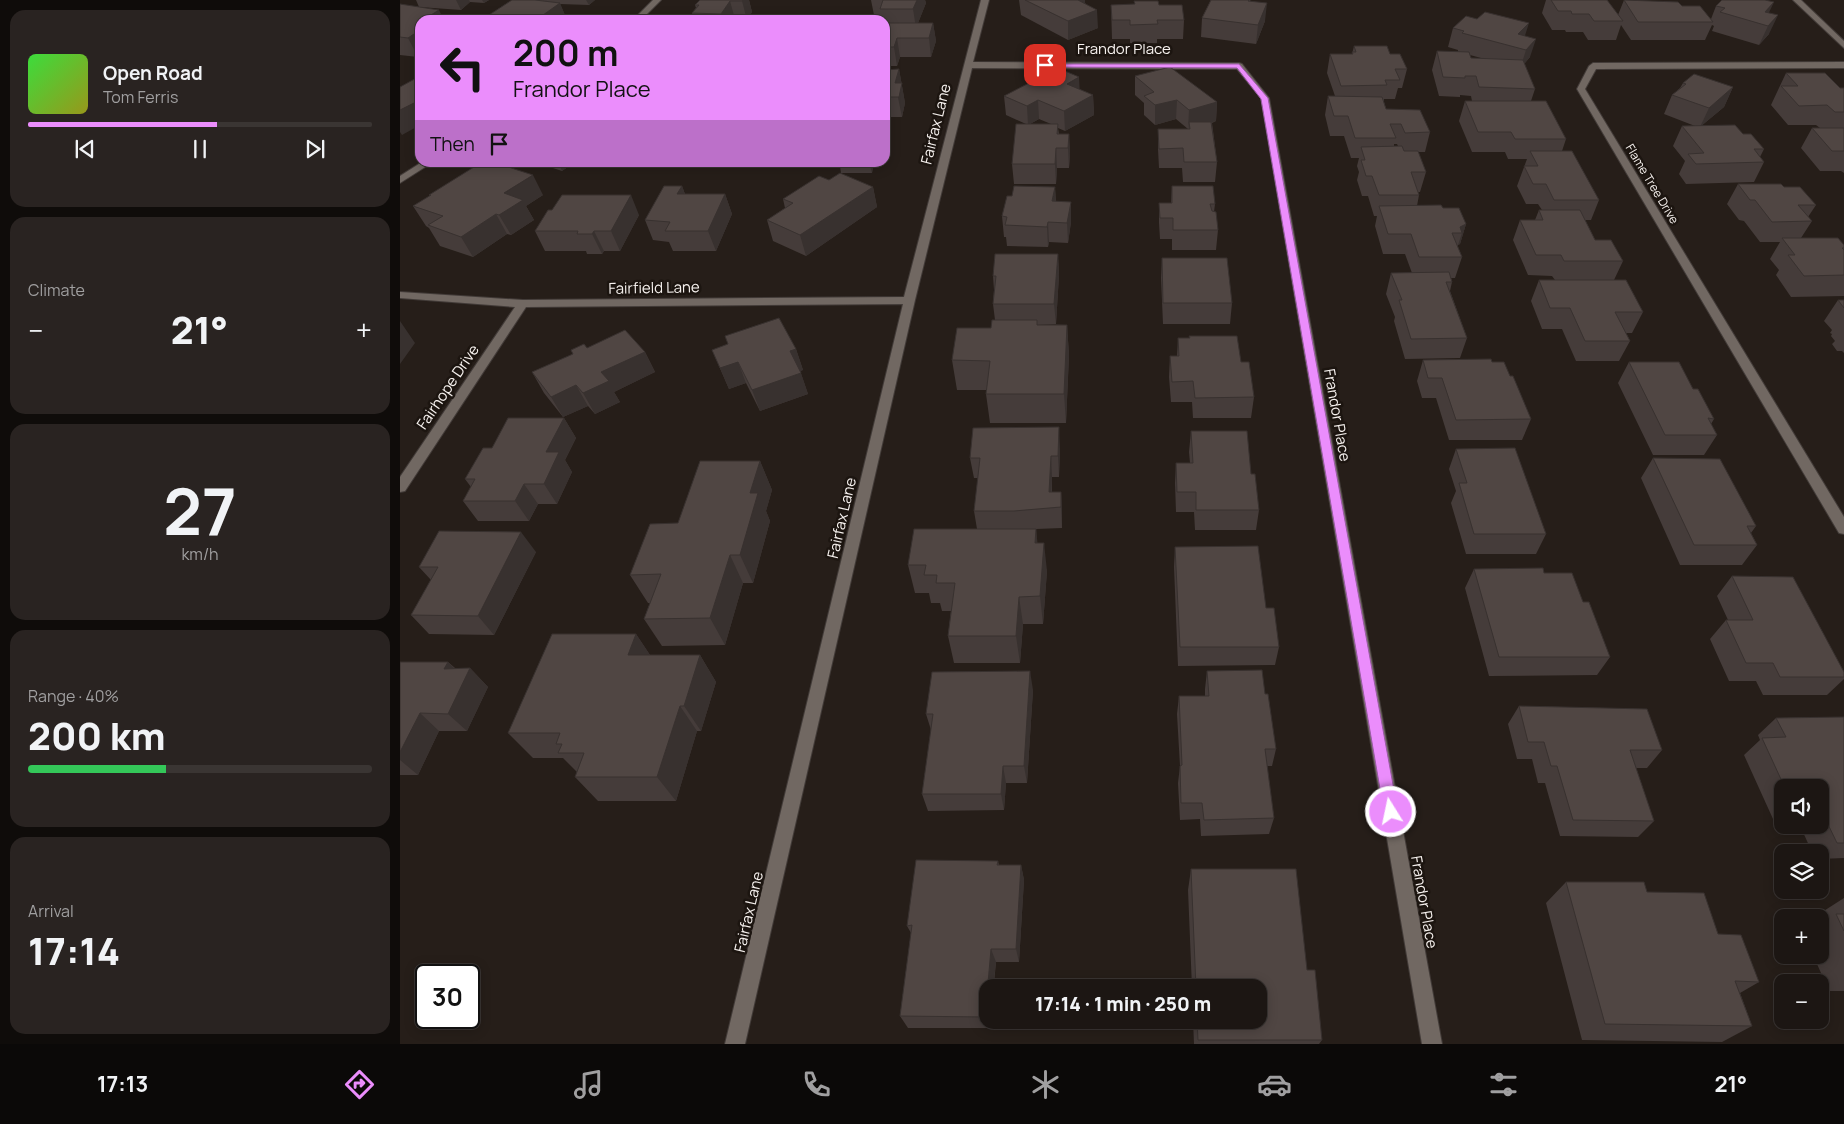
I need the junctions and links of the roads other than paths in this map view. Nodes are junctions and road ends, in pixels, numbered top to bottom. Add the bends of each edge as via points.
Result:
1 (657, 0) edge
2 (984, 0) edge
3 (1797, 0) edge
4 (642, 15) edge
5 (1844, 46) edge
6 (968, 64) junction
7 (1844, 65) edge
8 (421, 167) edge
9 (400, 180) edge
10 (400, 295) edge
11 (909, 300) junction
12 (522, 304) junction
13 (400, 487) edge
14 (1844, 529) edge
15 (735, 1044) edge
16 (1432, 1044) edge

1 - 4 street
2 - 6 street, Fairfax Lane
3 - 5 street
6 - 11 street, Fairfax Lane
6 - 16 street, Frandor Place via 1239,66 1265,98
7 - 14 street, Flame Tree Drive via 1593,66 1581,89
8 - 9 street
10 - 12 street, Fairfield Lane
11 - 12 street, Fairfield Lane
11 - 15 street, Fairfax Lane
12 - 13 street, Fairhope Drive

